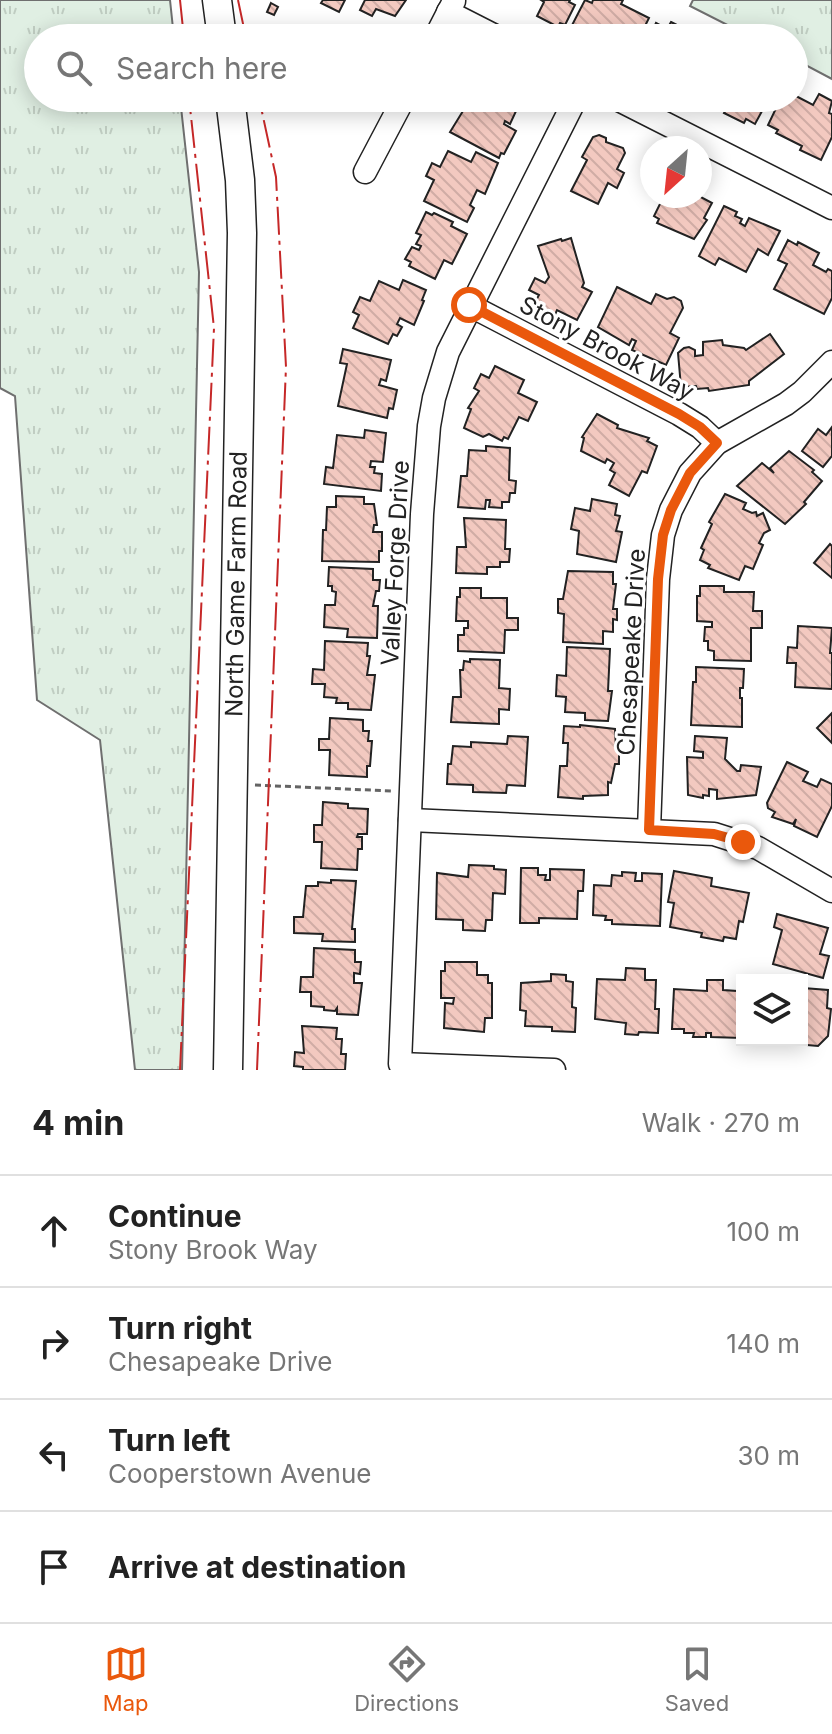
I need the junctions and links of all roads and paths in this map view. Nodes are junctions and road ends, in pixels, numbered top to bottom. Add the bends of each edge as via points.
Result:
1 (217, 0) edge
2 (451, 6) edge
3 (220, 24) edge
4 (442, 24) edge
5 (478, 24) edge
6 (232, 112) edge
7 (397, 112) edge
8 (569, 112) edge
9 (643, 112) edge
10 (365, 172) dead end
11 (832, 208) edge
12 (469, 305) junction
13 (832, 362) edge
14 (717, 443) junction
15 (233, 785) junction
16 (411, 791) junction
17 (410, 820) junction
18 (649, 830) junction
19 (832, 891) edge
20 (228, 1070) edge
21 (554, 1070) edge

1 - 3 main road
2 - 4 street
2 - 5 street
6 - 15 main road, North Game Farm Road via 242,233
7 - 10 street
8 - 12 street, Valley Forge Drive
9 - 11 street
12 - 14 street, Stony Brook Way via 679,414
12 - 16 street, Valley Forge Drive via 440,377 425,462
13 - 14 street, Chesapeake Drive via 786,404
14 - 18 street, Chesapeake Drive via 690,473 663,535
15 - 16 path
15 - 20 main road, North Game Farm Road
16 - 17 street, Valley Forge Drive
17 - 18 street
17 - 21 street, Valley Forge Drive via 400,1064
18 - 19 street via 714,834 743,842

